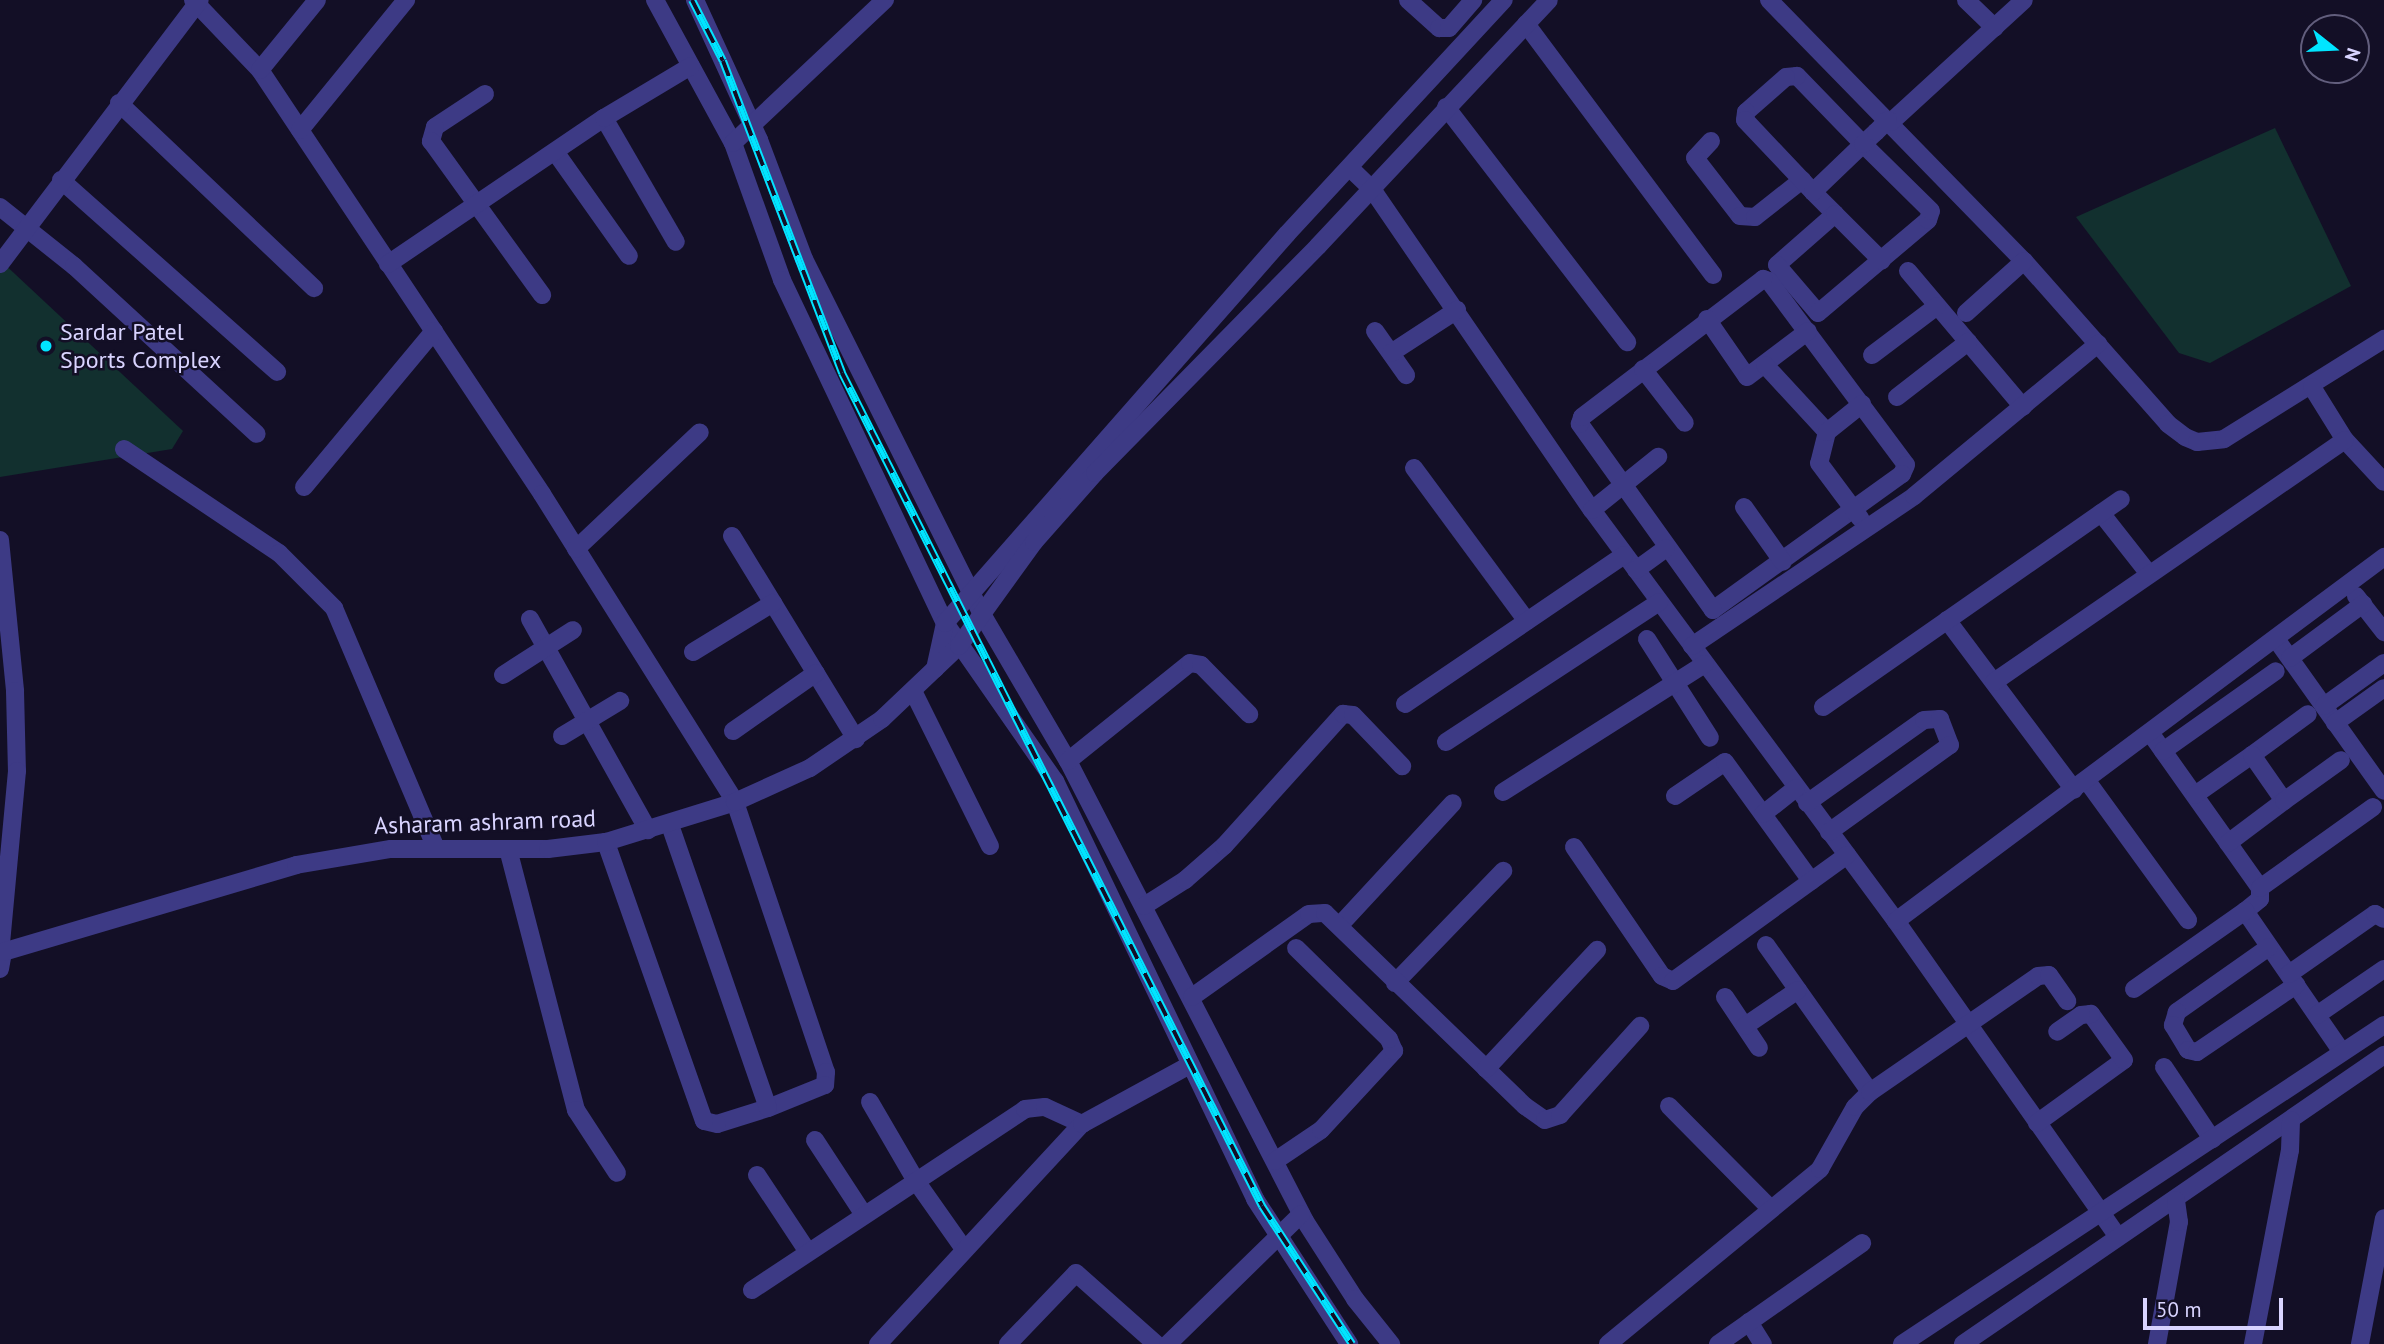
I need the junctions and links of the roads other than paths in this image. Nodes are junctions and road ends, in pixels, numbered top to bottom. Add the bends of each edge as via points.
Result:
1 (317, 0) edge
2 (406, 0) edge
3 (655, 0) edge
4 (695, 0) edge
5 (884, 0) edge
6 (1408, 0) edge
7 (1473, 0) edge
8 (1504, 0) edge
9 (1549, 0) edge
10 (1769, 0) edge
11 (1966, 0) edge
12 (2024, 0) edge
13 (196, 1) edge
14 (1526, 24) junction
15 (1995, 28) junction
16 (691, 66) junction
17 (260, 70) junction
18 (485, 94) dead end
19 (119, 103) junction
20 (1447, 107) junction
21 (604, 118) junction
22 (1890, 121) junction
23 (752, 125) junction
24 (300, 130) junction
25 (1710, 141) dead end
26 (733, 144) junction
27 (1863, 144) junction
28 (556, 153) junction
29 (1351, 169) junction
30 (61, 180) junction
31 (1807, 186) junction
32 (1372, 189) junction
33 (478, 205) junction
34 (0, 207) edge
35 (1835, 214) junction
36 (25, 230) junction
37 (676, 242) dead end
38 (629, 256) dead end
39 (1882, 261) junction
40 (2024, 261) junction
41 (0, 264) edge
42 (388, 264) junction
43 (1908, 271) dead end
44 (1713, 275) dead end
45 (314, 288) dead end
46 (542, 295) dead end
47 (1937, 306) junction
48 (1457, 310) junction
49 (1966, 313) dead end
50 (1707, 319) junction
51 (434, 331) junction
52 (1376, 331) dead end
53 (1808, 331) junction
54 (2384, 339) edge
55 (1627, 342) dead end
56 (1968, 342) junction
57 (2098, 344) junction
58 (1391, 353) junction
59 (1872, 355) dead end
60 (1765, 365) junction
61 (1643, 369) junction
62 (277, 372) dead end
63 (1406, 375) dead end
64 (2312, 387) junction
65 (1897, 397) dead end
66 (1862, 404) junction
67 (2023, 407) junction
68 (1685, 423) dead end
69 (700, 432) dead end
70 (1827, 432) junction
71 (257, 434) dead end
72 (2344, 440) junction
73 (124, 449) dead end
74 (1658, 457) dead end
75 (1414, 468) dead end
76 (2384, 482) edge
77 (1622, 486) junction
78 (304, 487) dead end
79 (2121, 499) dead end
80 (1744, 507) dead end
81 (1592, 510) junction
82 (1853, 510) junction
83 (2101, 513) junction
84 (1867, 528) junction
85 (732, 536) dead end
86 (0, 540) edge
87 (1666, 548) junction
88 (576, 549) junction
89 (1624, 555) junction
90 (2384, 556) edge
91 (1783, 562) junction
92 (1636, 570) junction
93 (2149, 574) junction
94 (2347, 585) junction
95 (972, 593) junction
96 (1659, 602) junction
97 (773, 603) junction
98 (2363, 604) junction
99 (982, 614) junction
100 (530, 619) dead end
101 (1947, 620) junction
102 (1527, 621) junction
103 (945, 623) junction
104 (573, 630) dead end
105 (2384, 632) edge
106 (1647, 639) dead end
107 (2276, 639) junction
108 (959, 646) junction
109 (1692, 646) junction
110 (546, 649) junction
111 (693, 652) dead end
112 (2290, 658) junction
113 (2384, 663) edge
114 (1705, 664) junction
115 (935, 669) junction
116 (2276, 671) dead end
117 (816, 673) junction
118 (503, 675) dead end
119 (1994, 682) junction
120 (1675, 683) junction
121 (2384, 688) edge
122 (913, 691) junction
123 (620, 701) dead end
124 (1405, 704) dead end
125 (1823, 707) dead end
126 (2316, 710) junction
127 (1249, 714) dead end
128 (587, 720) junction
129 (2335, 723) junction
130 (733, 731) dead end
131 (2151, 734) junction
132 (562, 736) dead end
133 (1710, 738) dead end
134 (856, 739) junction
135 (1446, 742) dead end
136 (2163, 751) junction
137 (2252, 755) junction
138 (2341, 760) dead end
139 (1068, 761) junction
140 (1402, 766) dead end
141 (2081, 786) junction
142 (2384, 791) edge
143 (1503, 792) dead end
144 (2195, 795) junction
145 (1675, 796) dead end
146 (1802, 796) junction
147 (2284, 801) junction
148 (735, 802) junction
149 (1453, 803) dead end
150 (2373, 807) dead end
151 (1763, 814) junction
152 (670, 825) junction
153 (648, 831) junction
154 (1829, 832) junction
155 (606, 842) junction
156 (2228, 843) junction
157 (990, 846) dead end
158 (1574, 846) dead end
159 (436, 848) junction
160 (508, 849) junction
161 (1847, 855) junction
162 (1503, 871) dead end
163 (1811, 881) junction
164 (2260, 888) junction
165 (1144, 906) junction
166 (2245, 911) junction
167 (2384, 919) edge
168 (2188, 920) dead end
169 (1896, 921) junction
170 (1340, 925) junction
171 (1766, 945) dead end
172 (2269, 947) junction
173 (1296, 948) dead end
174 (1597, 950) dead end
175 (1, 958) edge
176 (2384, 969) edge
177 (2292, 980) junction
178 (1395, 983) junction
179 (2134, 989) dead end
180 (1798, 990) junction
181 (1192, 997) junction
182 (1725, 997) dead end
183 (2067, 1001) dead end
184 (2317, 1015) junction
185 (1967, 1022) junction
186 (2384, 1025) edge
187 (1745, 1026) junction
188 (1640, 1027) dead end
189 (2057, 1031) dead end
190 (1759, 1048) dead end
191 (2342, 1052) junction
192 (2384, 1055) edge
193 (2169, 1064) dead end
194 (1188, 1066) junction
195 (1486, 1069) junction
196 (1870, 1092) junction
197 (870, 1102) dead end
198 (1670, 1106) dead end
199 (768, 1108) junction
200 (2291, 1119) junction
201 (2037, 1123) junction
202 (1082, 1124) junction
203 (2216, 1135) junction
204 (815, 1140) dead end
205 (1275, 1161) junction
206 (617, 1173) dead end
207 (757, 1175) dead end
208 (916, 1181) junction
209 (2176, 1200) junction
210 (1772, 1209) junction
211 (2102, 1212) junction
212 (1301, 1214) junction
213 (864, 1215) junction
214 (2384, 1218) edge
215 (1278, 1234) junction
216 (2117, 1236) junction
217 (1862, 1244) dead end
218 (964, 1249) junction
219 (808, 1252) junction
220 (752, 1290) dead end
221 (1749, 1322) junction
222 (878, 1344) edge
223 (1009, 1344) edge
224 (1156, 1344) edge
225 (1168, 1344) edge
226 (1349, 1344) edge
227 (1391, 1344) edge
228 (1608, 1344) edge
229 (1718, 1344) edge
230 (1763, 1344) edge
231 (1902, 1344) edge
232 (1963, 1344) edge
233 (2157, 1344) edge
234 (2253, 1344) edge
235 (2360, 1344) edge

1 - 17 street
2 - 24 street
3 - 16 street
4 - 23 street
5 - 23 street
6 - 7 street via 1439,28 1449,28
8 - 29 street
9 - 14 street, Asharam ashram road
10 - 22 street
11 - 15 street
12 - 15 street
13 - 17 street
13 - 19 street
14 - 20 street, Asharam ashram road
14 - 44 street
15 - 22 street
16 - 21 street
16 - 26 street
17 - 24 street
18 - 33 street via 435,127 430,137
19 - 30 street
19 - 45 street
20 - 32 street, Asharam ashram road
20 - 55 street
21 - 28 street
21 - 37 street
22 - 27 street
22 - 40 street
23 - 26 street
23 - 95 street via 804,260
24 - 42 street
25 - 31 street via 1695,158 1740,216 1755,217
26 - 103 street via 782,280
27 - 31 street
27 - 31 street via 1797,76 1789,75 1744,116
27 - 39 street via 1932,214
28 - 33 street
28 - 38 street
29 - 32 street
29 - 95 street via 1287,233
30 - 36 street
30 - 62 street
31 - 35 street
32 - 48 street
32 - 99 street, Asharam ashram road via 1095,473 1034,542
33 - 42 street
33 - 46 street
34 - 36 street
35 - 39 street
35 - 39 street via 1778,262 1814,311 1824,311
36 - 41 street
36 - 71 street via 74,266
40 - 49 street
40 - 57 street
42 - 51 street
43 - 47 street
47 - 56 street
47 - 59 street
48 - 58 street
48 - 81 street
50 - 53 street via 1763,279
50 - 60 street via 1747,377
50 - 61 street
51 - 78 street
51 - 88 street
52 - 58 street
53 - 60 street
53 - 66 street
54 - 64 street
56 - 65 street
56 - 67 street
57 - 64 street via 2168,425 2197,442 2224,439
57 - 67 street
58 - 63 street
60 - 70 street
61 - 68 street
61 - 77 street via 1580,420
64 - 72 street
66 - 70 street
66 - 82 street via 1906,465 1902,474
67 - 84 street via 1914,496
69 - 88 street
70 - 82 street via 1819,463
72 - 76 street
72 - 93 street
73 - 159 street via 279,552 334,608
74 - 77 street
75 - 102 street
77 - 81 street
77 - 87 street
79 - 83 street
80 - 91 street
81 - 89 street
82 - 84 street
82 - 91 street
83 - 93 street
83 - 101 street
84 - 109 street
85 - 97 street
86 - 175 street via 14,679 16,771
87 - 91 street via 1713,610
87 - 92 street
88 - 148 street
89 - 92 street
89 - 102 street
90 - 94 street
92 - 96 street
93 - 119 street
94 - 98 street
94 - 107 street
95 - 99 street
95 - 103 street
96 - 109 street
96 - 135 street
97 - 111 street
97 - 117 street
98 - 105 street
98 - 112 street
99 - 108 street, Asharam ashram road
99 - 139 street
100 - 110 street
101 - 119 street
101 - 125 street
102 - 124 street
103 - 108 street
103 - 115 street
104 - 110 street
106 - 120 street
107 - 112 street
107 - 131 street
108 - 115 street, Asharam ashram road
108 - 194 street via 1055,781
109 - 114 street
110 - 118 street
110 - 128 street
112 - 126 street
113 - 126 street
114 - 120 street
114 - 146 street
115 - 122 street, Asharam ashram road
116 - 136 street
117 - 130 street
117 - 134 street
119 - 141 street
120 - 133 street
120 - 143 street
121 - 129 street
122 - 134 street, Asharam ashram road
122 - 157 street
123 - 128 street
126 - 129 street
126 - 137 street
127 - 139 street via 1201,665 1190,663
128 - 132 street
128 - 153 street
129 - 142 street
131 - 136 street
131 - 141 street
134 - 148 street, Asharam ashram road via 810,768
136 - 144 street
137 - 144 street
137 - 147 street
138 - 147 street
139 - 165 street
140 - 165 street via 1353,715 1343,714 1224,846 1185,880
141 - 168 street
141 - 169 street
144 - 156 street
145 - 151 street via 1725,762
146 - 151 street
146 - 154 street
146 - 154 street via 1924,720 1940,719 1950,745
147 - 156 street
148 - 152 street, Asharam ashram road
148 - 199 street via 827,1077 820,1089
149 - 170 street
150 - 164 street
151 - 163 street
152 - 153 street, Asharam ashram road
152 - 199 street
153 - 155 street, Asharam ashram road
154 - 161 street
155 - 160 street, Asharam ashram road
155 - 199 street via 699,1114 717,1124
156 - 164 street
158 - 163 street via 1662,976 1673,981
159 - 160 street, Asharam ashram road
159 - 175 street, Asharam ashram road via 365,852 296,866
160 - 206 street via 576,1110
161 - 163 street
161 - 169 street
162 - 178 street
164 - 166 street via 2260,899
165 - 181 street
166 - 172 street
166 - 179 street
167 - 177 street via 2375,914
169 - 185 street
170 - 178 street
170 - 181 street via 1325,914 1310,914
171 - 180 street
172 - 177 street
172 - 177 street via 2177,1012 2173,1025 2188,1050 2197,1052
173 - 205 street via 1389,1039 1394,1051 1321,1130
174 - 195 street
176 - 184 street
177 - 184 street
178 - 195 street
180 - 187 street
180 - 196 street
181 - 205 street
182 - 187 street
183 - 185 street via 2049,975 2038,976
184 - 191 street
185 - 196 street
185 - 201 street
186 - 191 street
187 - 190 street
188 - 195 street via 1553,1120 1525,1106
189 - 201 street via 2081,1015 2091,1014 2124,1060
191 - 203 street
192 - 200 street
193 - 203 street
194 - 202 street
194 - 215 street via 1255,1199
196 - 210 street via 1855,1107 1820,1170
197 - 208 street
198 - 210 street
200 - 209 street
200 - 234 street via 2290,1150
201 - 211 street
202 - 208 street via 1045,1107 1025,1108
202 - 218 street
203 - 211 street
204 - 213 street
205 - 212 street
207 - 219 street
208 - 213 street
208 - 218 street
209 - 216 street
209 - 233 street via 2179,1222
210 - 228 street
211 - 216 street
211 - 231 street
212 - 215 street
212 - 227 street via 1355,1299
213 - 219 street
214 - 235 street
215 - 225 street
215 - 226 street
216 - 232 street
217 - 221 street
218 - 222 street
219 - 220 street
221 - 229 street
221 - 230 street
223 - 224 street via 1076,1273

